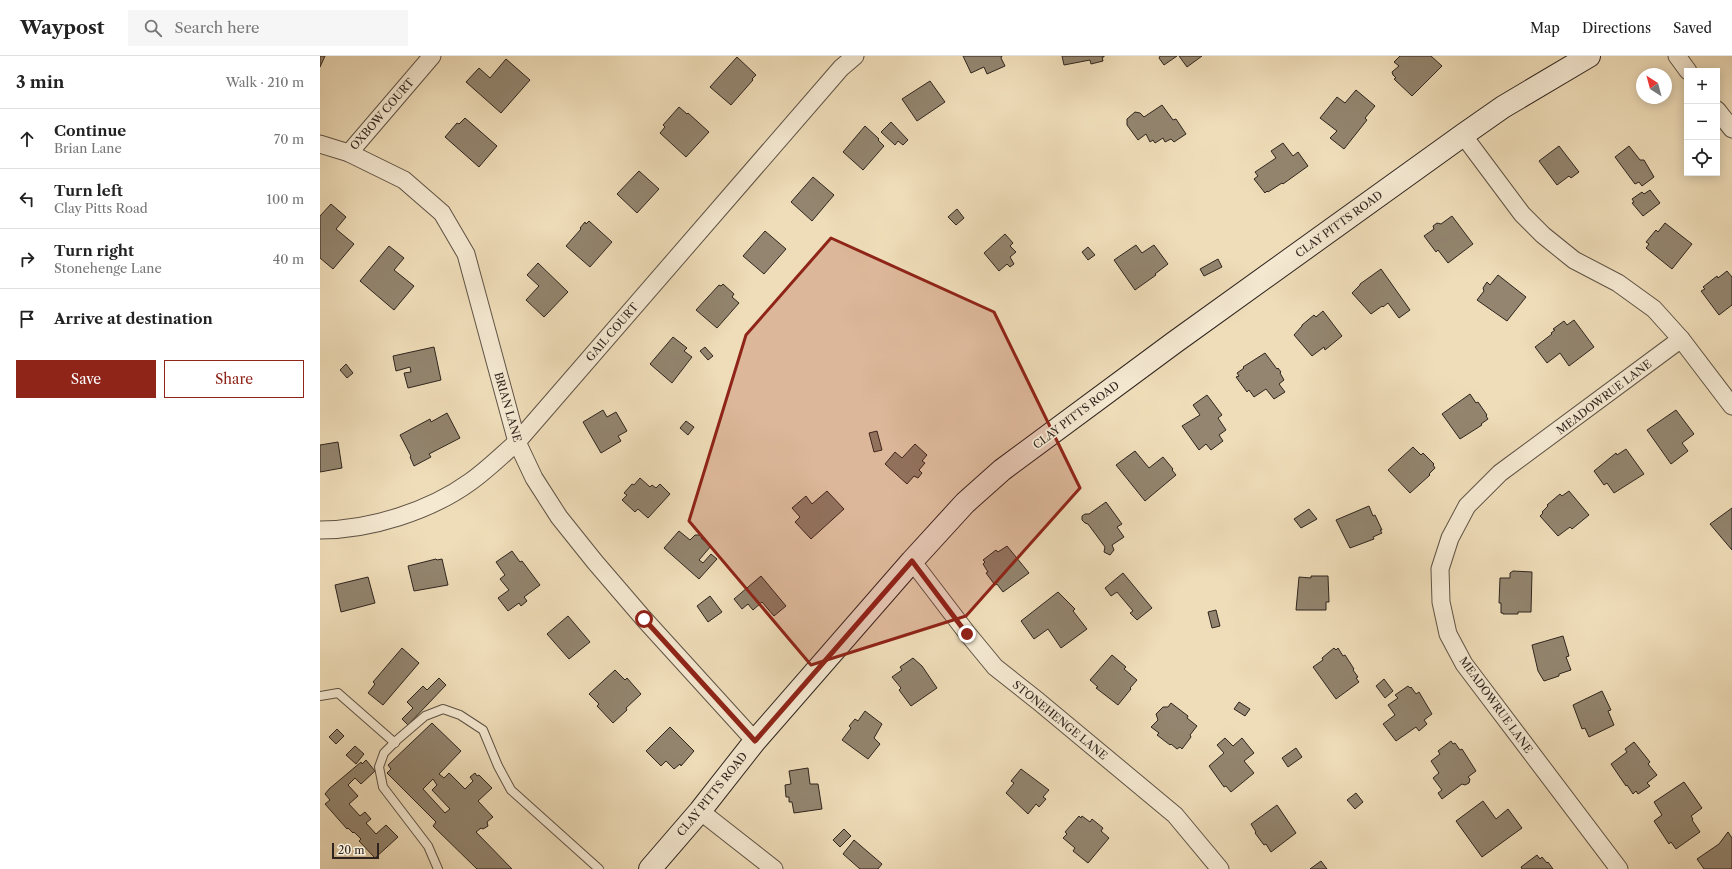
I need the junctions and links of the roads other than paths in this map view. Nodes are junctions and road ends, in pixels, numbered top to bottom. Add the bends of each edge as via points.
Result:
1 (432, 56) edge
2 (855, 56) edge
3 (1589, 56) edge
4 (1677, 56) edge
5 (1686, 68) edge
6 (1720, 114) edge
7 (1732, 129) edge
8 (1463, 135) junction
9 (320, 144) edge
10 (348, 153) junction
11 (1681, 339) junction
12 (1732, 406) edge
13 (517, 442) junction
14 (320, 530) edge
15 (912, 561) junction
16 (320, 696) edge
17 (755, 741) junction
18 (395, 743) junction
19 (700, 811) junction
20 (438, 869) edge
21 (598, 869) edge
22 (650, 869) edge
23 (774, 869) edge
24 (1220, 869) edge
25 (1619, 869) edge

1 - 10 street, OXBOW COURT
2 - 13 street, GAIL COURT via 841,68
3 - 8 street, CLAY PITTS ROAD via 1503,107
4 - 5 street
6 - 7 street
8 - 11 street via 1501,189 1542,235 1574,260 1618,283 1654,309
8 - 15 street, CLAY PITTS ROAD via 1002,470 965,503
9 - 10 street, BRIAN LANE
10 - 13 street, BRIAN LANE via 404,180 442,213 462,247 474,280
11 - 12 street
11 - 25 street, MEADOWRUE LANE via 1500,473 1466,506 1450,538 1440,569 1441,602 1448,634 1464,664
13 - 14 street, GAIL COURT via 470,482 435,502 387,520 342,530
13 - 17 street, BRIAN LANE via 534,478 559,517 644,619
15 - 17 street, CLAY PITTS ROAD
15 - 24 street, STONEHENGE LANE via 995,667 1175,815
16 - 18 lane via 338,693
17 - 19 street, CLAY PITTS ROAD
18 - 20 lane via 384,753 379,767 383,787 428,846
18 - 21 lane via 425,716 443,709 460,715 483,730 498,766 512,790
19 - 22 street, CLAY PITTS ROAD
19 - 23 street

